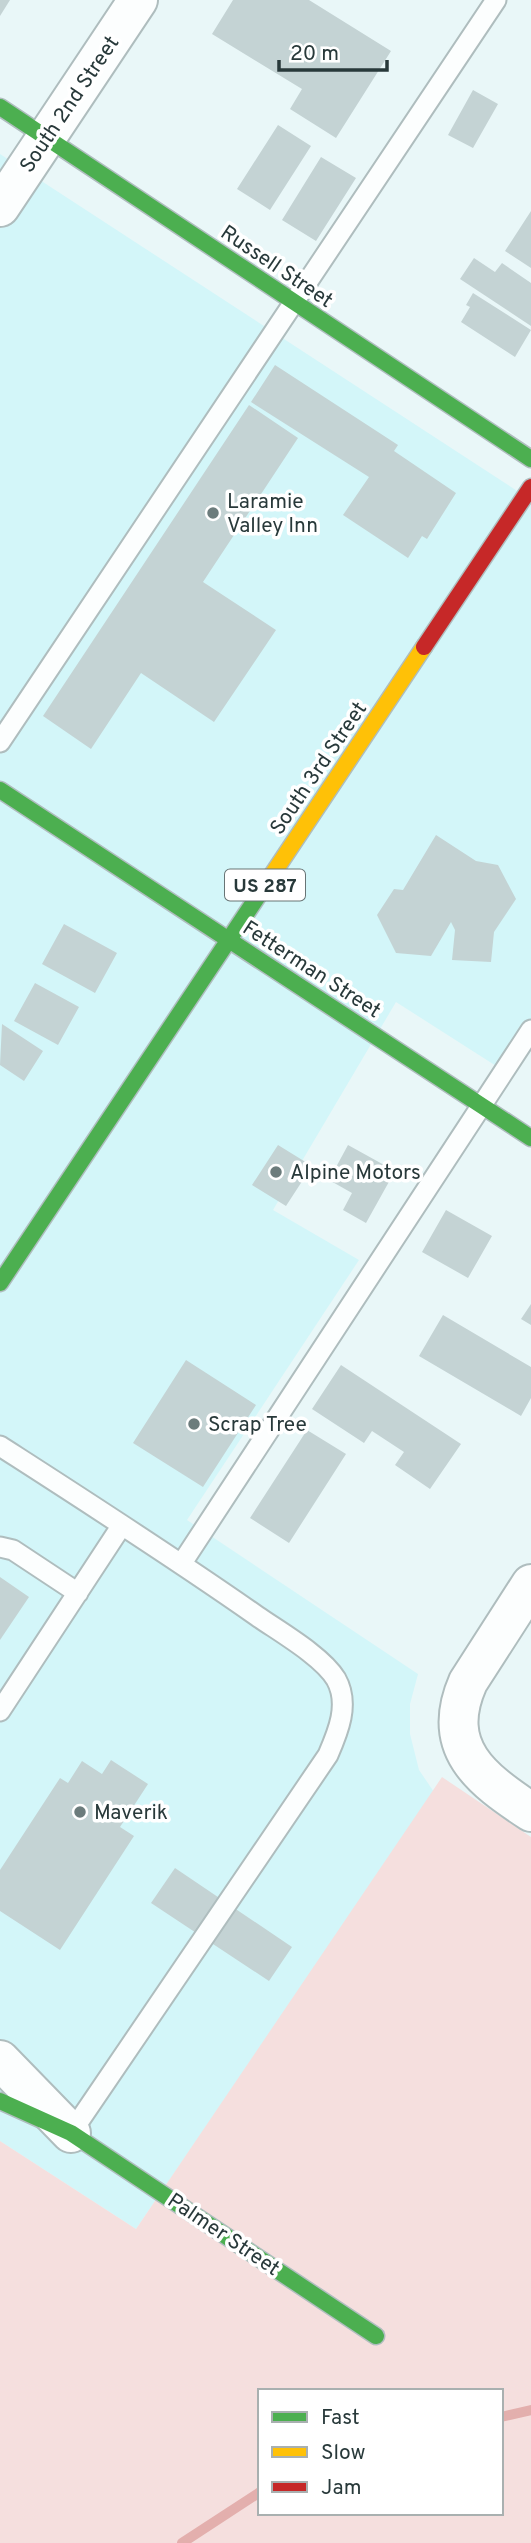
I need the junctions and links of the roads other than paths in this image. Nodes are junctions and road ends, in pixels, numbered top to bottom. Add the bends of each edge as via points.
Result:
1 (138, 0) edge
2 (496, 0) edge
3 (0, 107) edge
4 (46, 138) junction
5 (0, 207) edge
6 (294, 302) junction
7 (531, 459) edge
8 (531, 486) edge
9 (0, 742) edge
10 (0, 790) edge
11 (228, 940) junction
12 (531, 1030) edge
13 (481, 1105) junction
14 (531, 1138) edge
15 (0, 1283) edge
16 (0, 1446) edge
17 (122, 1525) junction
18 (0, 1548) edge
19 (182, 1563) junction
20 (531, 1584) edge
21 (78, 1593) junction
22 (0, 1711) edge
23 (531, 1812) edge
24 (0, 2060) edge
25 (0, 2101) edge
26 (71, 2133) junction
27 (376, 2336) dead end

1 - 4 street, South 2nd Street
2 - 6 lane
3 - 4 street, Russell Street
4 - 5 street, South 2nd Street
4 - 6 street, Russell Street
6 - 7 street, Russell Street
6 - 9 lane
8 - 11 street, South 3rd Street / US 287
10 - 11 street, Fetterman Street
11 - 13 street, Fetterman Street
11 - 15 street, South 3rd Street / US 287
12 - 13 lane
13 - 14 street, Fetterman Street
13 - 19 lane
16 - 17 lane
17 - 19 lane
17 - 21 lane
18 - 21 lane via 13,1550
19 - 26 lane via 320,1662 343,1696 341,1714 328,1755
20 - 23 street via 468,1682 459,1710 459,1738 471,1763 486,1780
21 - 22 lane
24 - 26 street, Palmer Street
25 - 26 street, Palmer Street
26 - 27 street, Palmer Street

